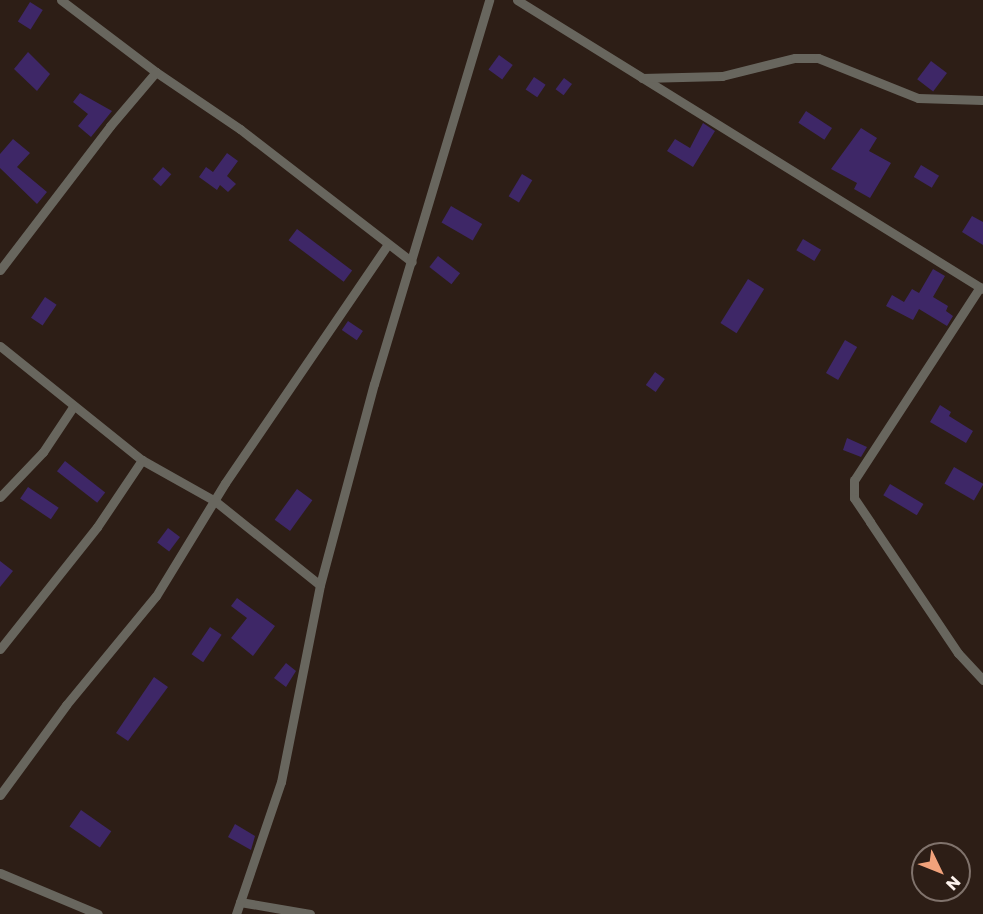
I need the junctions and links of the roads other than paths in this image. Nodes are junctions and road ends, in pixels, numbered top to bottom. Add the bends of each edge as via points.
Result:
1 (61, 0) edge
2 (489, 0) edge
3 (517, 0) edge
4 (156, 72) junction
5 (642, 78) junction
6 (983, 100) edge
7 (388, 244) junction
8 (412, 262) junction
9 (0, 270) edge
10 (981, 288) edge
11 (0, 346) edge
12 (73, 407) junction
13 (142, 460) junction
14 (0, 497) edge
15 (215, 501) junction
16 (320, 585) junction
17 (0, 649) edge
18 (983, 680) edge
19 (0, 795) edge
20 (0, 873) edge
21 (240, 902) junction
22 (98, 914) edge
23 (236, 914) edge
24 (310, 914) edge

1 - 4 street
2 - 8 street
3 - 5 street
4 - 7 street via 240,129
4 - 9 street
5 - 6 street via 722,76 795,58 818,57 918,98
5 - 10 street
7 - 8 street
7 - 15 street
8 - 16 street via 374,384
10 - 18 street via 854,480 854,498 958,653
11 - 12 street
12 - 13 street
12 - 14 street via 43,452
13 - 15 street
13 - 17 street via 97,527
15 - 16 street
15 - 19 street via 156,596 66,705
16 - 21 street via 281,782
20 - 22 street
21 - 23 street
21 - 24 street

